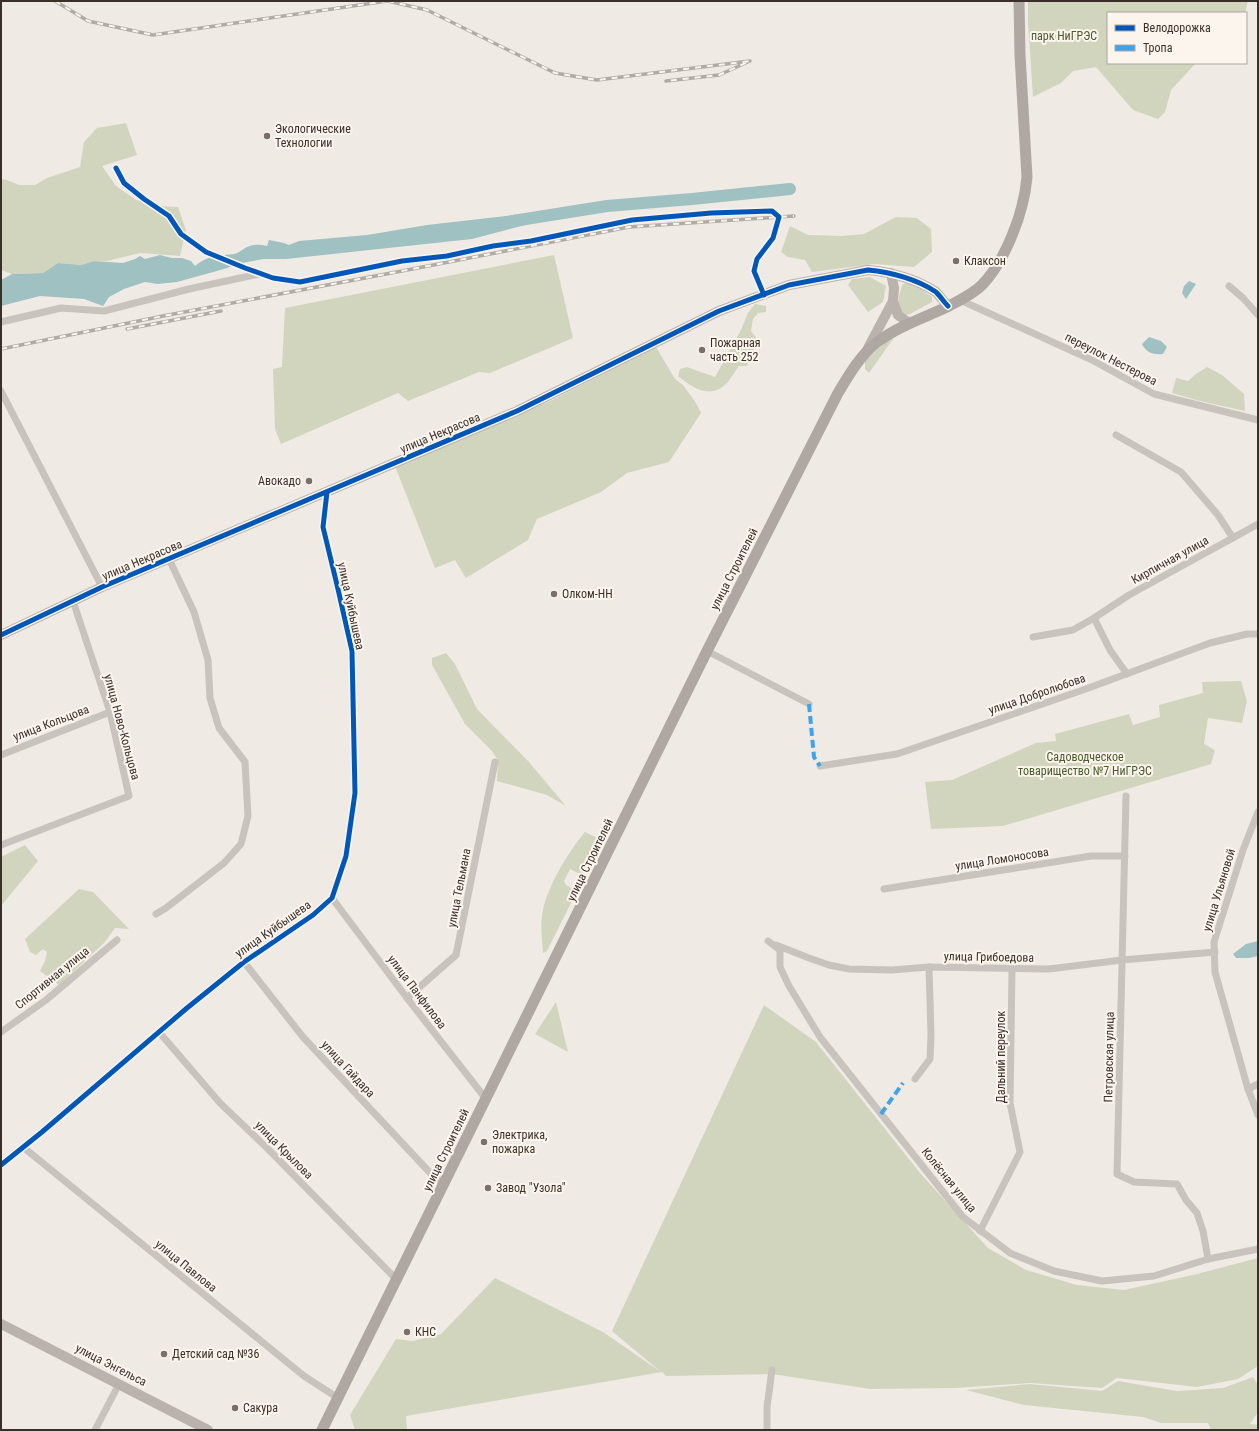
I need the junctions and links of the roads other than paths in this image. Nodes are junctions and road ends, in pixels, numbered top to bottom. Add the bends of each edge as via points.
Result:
1 (1019, 1) edge
2 (116, 168) dead end
3 (259, 273) junction
4 (891, 274) junction
5 (1229, 286) dead end
6 (764, 295) junction
7 (960, 300) junction
8 (893, 301) junction
9 (948, 306) junction
10 (1258, 315) edge
11 (1, 322) edge
12 (909, 323) junction
13 (866, 352) junction
14 (1, 391) edge
15 (1258, 420) edge
16 (1116, 435) dead end
17 (327, 492) junction
18 (1258, 524) edge
19 (1233, 538) junction
20 (169, 559) junction
21 (102, 587) junction
22 (73, 601) junction
23 (1094, 618) junction
24 (1258, 634) edge
25 (1, 636) edge
26 (1033, 637) dead end
27 (707, 651) junction
28 (1127, 674) junction
29 (809, 704) dead end
30 (110, 712) junction
31 (1, 755) edge
32 (495, 762) dead end
33 (820, 766) dead end
34 (1126, 796) dead end
35 (1258, 812) edge
36 (1, 845) edge
37 (1125, 856) junction
38 (884, 890) dead end
39 (332, 898) junction
40 (156, 914) dead end
41 (116, 940) dead end
42 (768, 941) joint
43 (1215, 952) junction
44 (1122, 960) junction
45 (244, 962) junction
46 (929, 967) junction
47 (1012, 969) junction
48 (407, 998) junction
49 (1, 1032) edge
50 (159, 1032) junction
51 (915, 1079) dead end
52 (1258, 1084) edge
53 (1248, 1089) junction
54 (486, 1099) junction
55 (1258, 1115) edge
56 (23, 1147) junction
57 (1, 1165) edge
58 (444, 1183) junction
59 (980, 1231) junction
60 (1258, 1249) edge
61 (1208, 1259) junction
62 (397, 1280) junction
63 (1, 1324) edge
64 (772, 1370) dead end
65 (119, 1384) junction
66 (338, 1398) junction
67 (95, 1430) edge
68 (208, 1430) edge
69 (322, 1430) edge
70 (767, 1430) edge

1 - 7 main road, улица Строителей via 1027,171 1025,193 1002,257 981,286
2 - 3 street via 124,183 169,216 181,234 206,252
3 - 6 street via 300,282 402,261 531,241 632,220 772,211 779,217 773,238 757,259 754,271
3 - 11 street via 104,311 61,308
4 - 6 street, улица Некрасова via 868,270 789,285
4 - 8 street
4 - 9 street, улица Некрасова via 918,283 936,293
5 - 10 street
6 - 17 street, улица Некрасова via 719,311 517,411
7 - 9 main road, улица Строителей
7 - 15 street, переулок Нестерова via 1092,360 1154,394
8 - 12 street via 898,315
8 - 13 street
9 - 12 main road, улица Строителей
12 - 13 main road, улица Строителей via 887,335
13 - 27 main road, улица Строителей via 838,394
14 - 21 street
16 - 19 street via 1181,472 1218,515
17 - 20 street, улица Некрасова
17 - 39 street, улица Куйбышева via 323,527 352,651 355,793 346,856
18 - 19 street, Кирпичная улица
19 - 23 street, Кирпичная улица via 1129,595
20 - 21 street, улица Некрасова
20 - 40 street via 194,612 208,660 210,698 219,728 245,762 248,816 241,844 224,863
21 - 22 street, улица Некрасова
22 - 25 street, улица Некрасова
22 - 30 street, улица Ново-Кольцова
23 - 26 street, Кирпичная улица via 1073,630
23 - 28 street via 1110,650
24 - 28 street, улица Добролюбова via 1247,634 1210,643
27 - 29 street
27 - 54 main road, улица Строителей
28 - 33 street, улица Добролюбова via 897,754
30 - 31 street, улица Кольцова
30 - 36 street, улица Ново-Кольцова via 129,796
32 - 48 street, улица Тельмана via 456,955
34 - 37 street, Петровская улица
35 - 43 street, улица Ульяновой via 1240,857 1214,942
37 - 38 street, улица Ломоносова via 1091,856
37 - 44 street, Петровская улица
39 - 45 street, улица Куйбышева via 313,915
39 - 48 street, улица Панфилова
41 - 49 street, Спортивная улица via 46,1000
42 - 46 street, улица Грибоедова via 829,965 849,969 892,970
42 - 59 street, Колёсная улица via 780,950 780,967 820,1037 963,1217
43 - 44 street, улица Грибоедова
43 - 53 street, улица Ульяновой via 1215,972
44 - 47 street, улица Грибоедова via 1049,969
44 - 61 street, Петровская улица via 1117,1174 1134,1182 1177,1184 1197,1213 1204,1231
45 - 50 street, улица Куйбышева
45 - 58 street, улица Гайдара via 303,1037 434,1177
46 - 47 street, улица Грибоедова
46 - 51 street via 930,1059
47 - 59 street, Дальний переулок via 1010,1102 1020,1152
48 - 54 street, улица Панфилова
50 - 56 street, улица Куйбышева
50 - 62 street, улица Крылова via 220,1103
52 - 53 street
53 - 55 street, улица Ульяновой
54 - 58 main road, улица Строителей
56 - 57 street, улица Куйбышева
56 - 66 street, улица Павлова via 304,1376
58 - 62 main road, улица Строителей
59 - 61 street, Колёсная улица via 1010,1253 1054,1271 1102,1281 1154,1276
60 - 61 street, Колёсная улица
62 - 66 main road, улица Строителей
63 - 65 street, улица Энгельса
64 - 70 street
65 - 67 street
65 - 68 street, улица Энгельса
66 - 69 main road, улица Строителей

